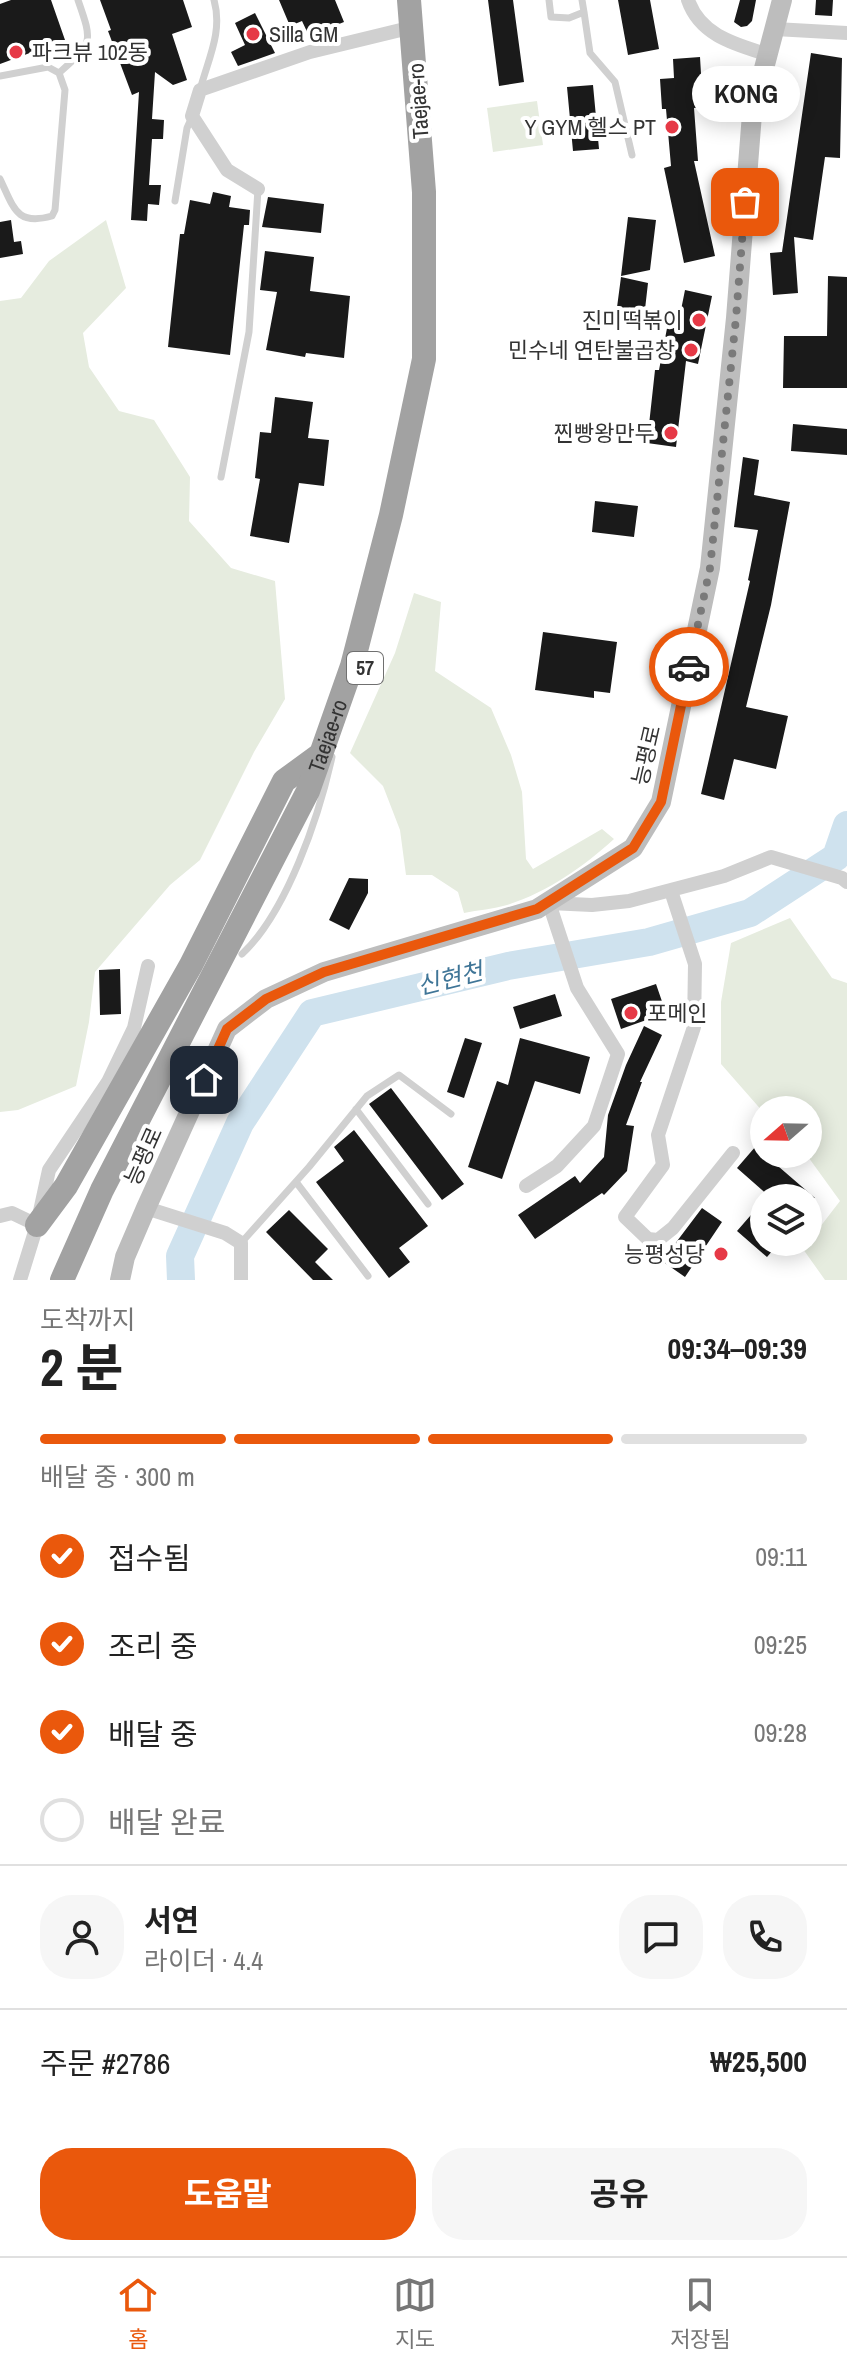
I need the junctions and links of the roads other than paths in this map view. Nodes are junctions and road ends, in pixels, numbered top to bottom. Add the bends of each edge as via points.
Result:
1 (78, 0) edge
2 (214, 0) edge
3 (409, 0) edge
4 (422, 0) edge
5 (549, 0) edge
6 (582, 0) edge
7 (688, 0) edge
8 (782, 0) edge
9 (584, 12) junction
10 (413, 27) junction
11 (775, 29) junction
12 (842, 33) edge
13 (766, 54) junction
14 (59, 73) junction
15 (0, 76) edge
16 (200, 90) junction
17 (192, 116) junction
18 (632, 155) dead end
19 (0, 179) edge
20 (258, 189) joint
21 (175, 201) dead end
22 (221, 477) dead end
23 (327, 755) junction
24 (844, 880) edge
25 (671, 891) junction
26 (549, 903) junction
27 (148, 966) dead end
28 (356, 1109) junction
29 (451, 1114) dead end
30 (733, 1153) dead end
31 (296, 1182) junction
32 (526, 1186) dead end
33 (428, 1204) dead end
34 (146, 1208) junction
35 (0, 1216) edge
36 (37, 1225) junction
37 (241, 1243) junction
38 (368, 1276) dead end
39 (20, 1280) edge
40 (62, 1280) edge
41 (78, 1280) edge
42 (120, 1280) edge
43 (241, 1280) edge

1 - 14 lane via 90,33 84,50
2 - 16 lane via 217,35
3 - 10 highway, Taejae-ro / 57
4 - 23 highway, Taejae-ro / 57 via 438,358 364,674
5 - 9 lane via 551,17
6 - 9 lane
7 - 13 street via 693,13 719,39
8 - 11 main road, 능평로
9 - 18 lane via 590,53 615,82
10 - 16 street via 310,52
10 - 23 highway, Taejae-ro / 57 via 424,192 424,359 391,515
11 - 12 street
11 - 13 main road, 능평로
13 - 26 main road, 능평로 via 752,114 710,568 661,802 633,848
14 - 15 lane via 48,67
14 - 19 lane via 65,90 52,216 22,218
16 - 17 street
17 - 20 street via 227,170
17 - 21 lane
20 - 22 lane via 249,332
23 - 36 highway via 284,781 191,965 66,1186
23 - 40 highway, Taejae-ro / 57 via 102,1190
23 - 41 highway, Taejae-ro / 57 via 242,954 116,1193
24 - 25 street via 771,857
25 - 26 street via 592,905
25 - 30 street via 695,964 694,1027 658,1135 663,1165 625,1217 648,1239 658,1240
26 - 32 street via 577,988 618,1054 594,1126 557,1166
26 - 34 main road, 능평로 via 324,972 266,999 227,1029
27 - 36 street via 134,1028 108,1082 49,1170
28 - 29 lane via 399,1075
28 - 31 lane
28 - 33 lane
31 - 37 lane
31 - 38 lane
34 - 37 street
34 - 42 main road, 능평로
35 - 36 street via 12,1213
36 - 39 street
37 - 43 street

